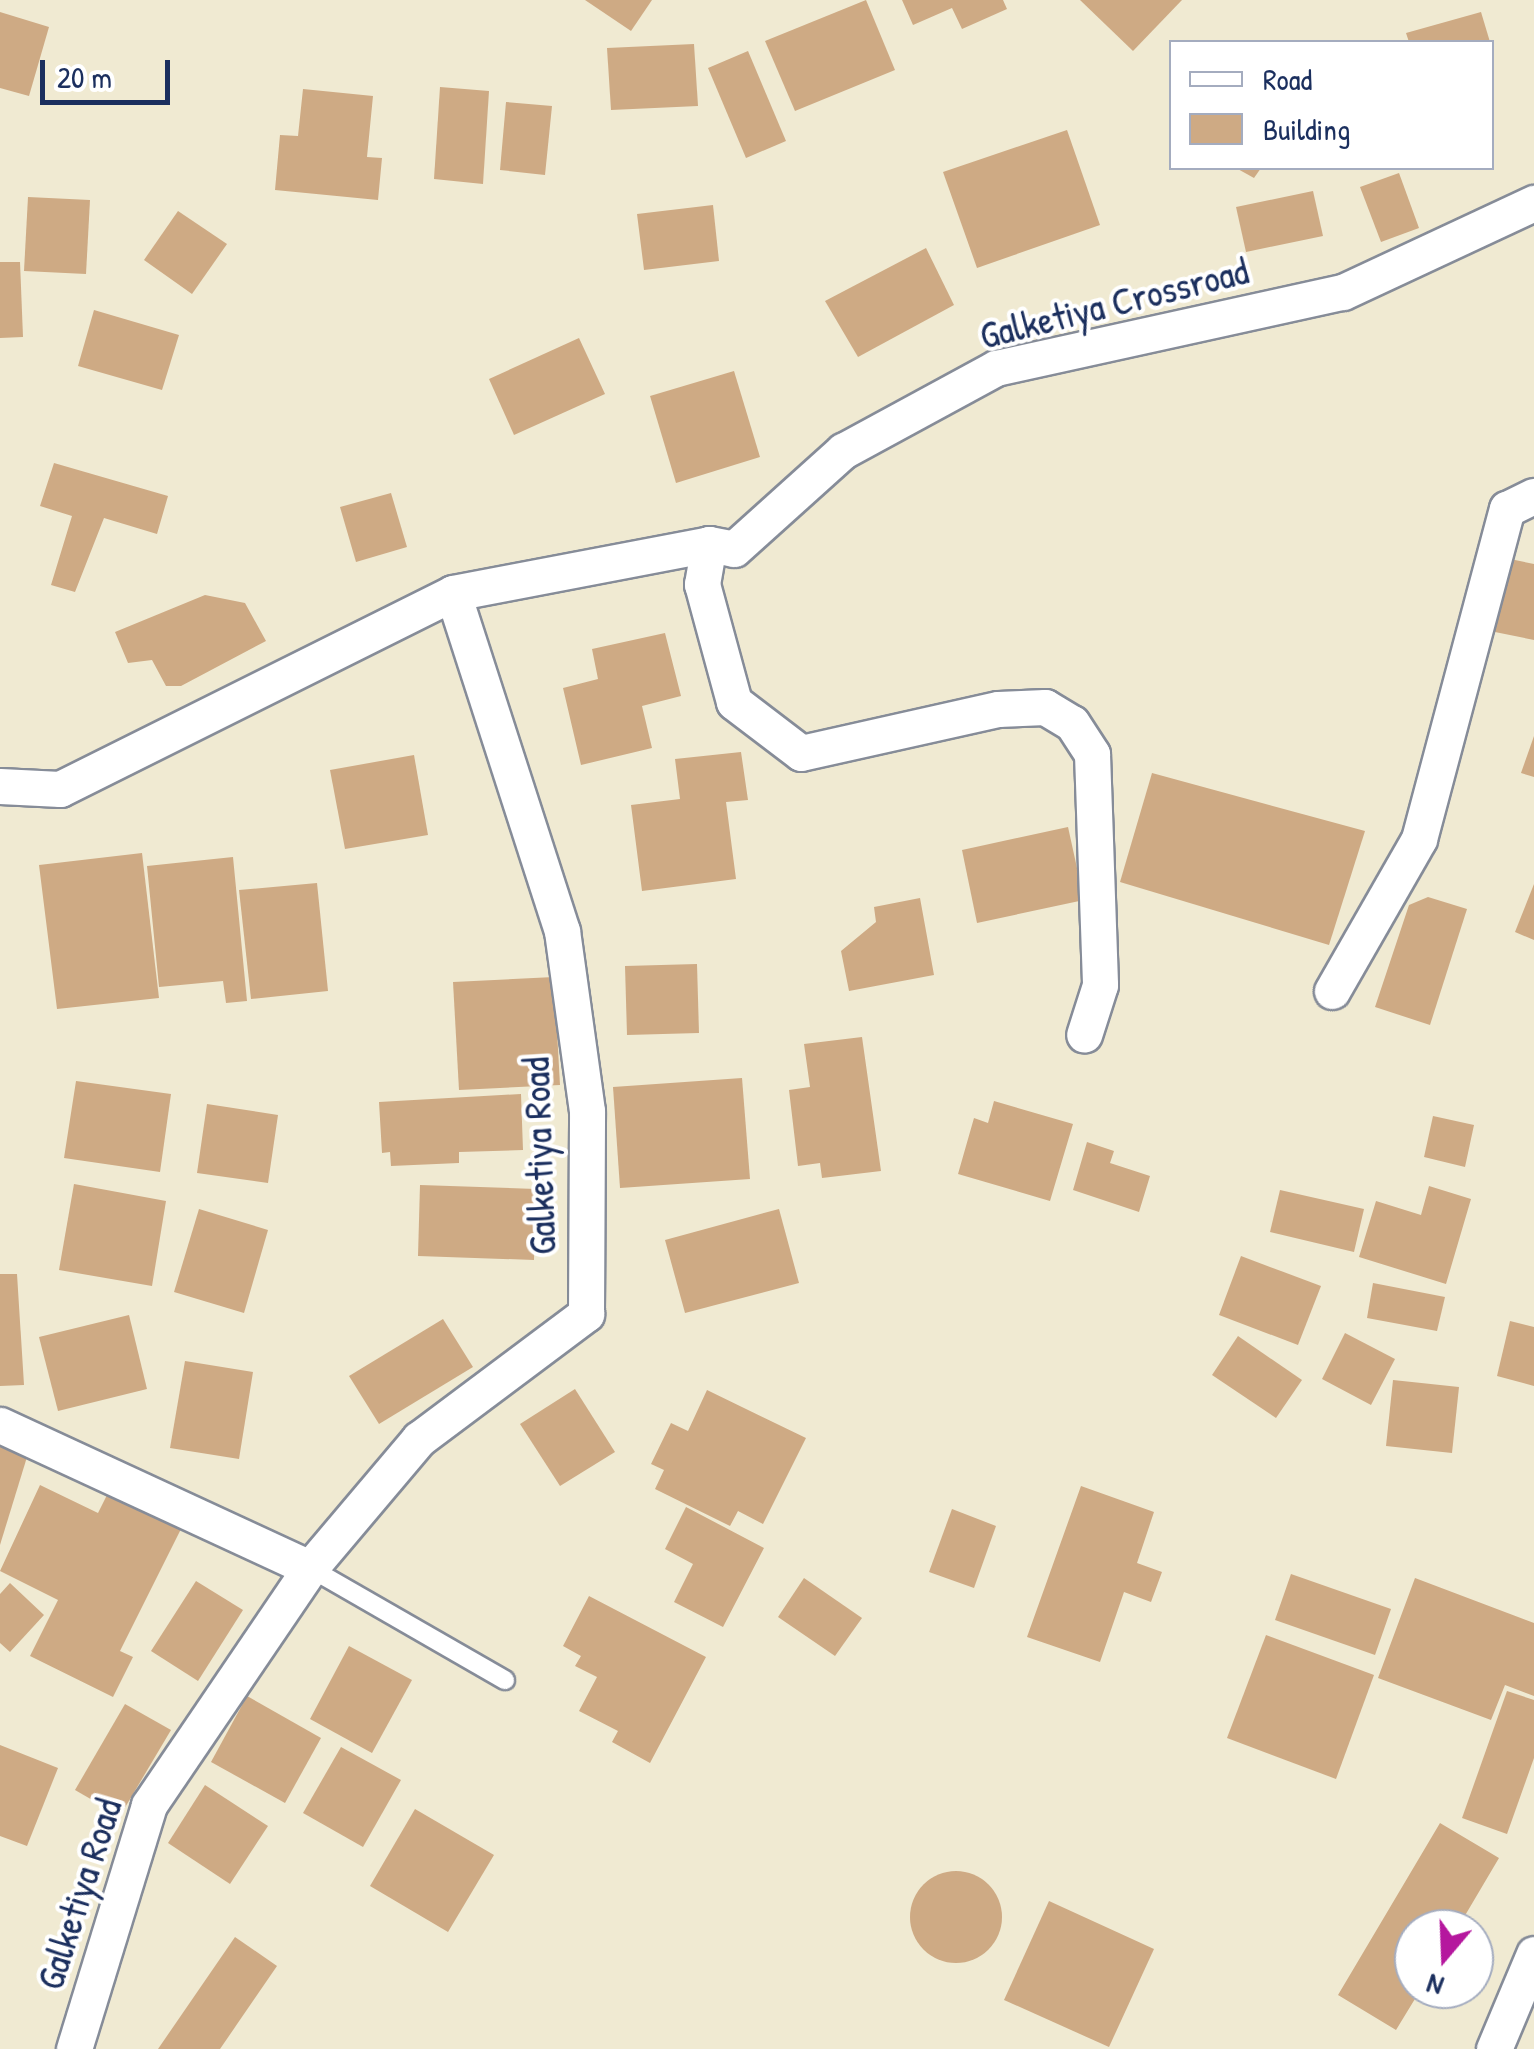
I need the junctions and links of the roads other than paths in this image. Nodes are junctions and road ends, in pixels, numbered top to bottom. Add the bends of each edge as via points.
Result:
1 (1534, 202) edge
2 (1534, 496) edge
3 (709, 544) junction
4 (453, 593) junction
5 (0, 786) edge
6 (1332, 991) dead end
7 (1084, 1035) dead end
8 (0, 1426) edge
9 (310, 1568) junction
10 (505, 1680) dead end
11 (1534, 1954) edge
12 (74, 2049) edge
13 (1494, 2049) edge

1 - 3 street, Galketiya Crossroad via 1344,292 996,368 843,451 734,549
2 - 6 street via 1507,510 1419,839
3 - 4 street, Galketiya Crossroad
3 - 7 street via 702,584 734,702 801,753 998,710 1045,707 1072,723 1092,754 1094,792 1100,985
4 - 5 street via 60,789
4 - 9 street, Galketiya Road via 562,932 587,1110 586,1314 419,1439
8 - 9 street
9 - 10 lane
9 - 12 street, Galketiya Road via 150,1805
11 - 13 street

